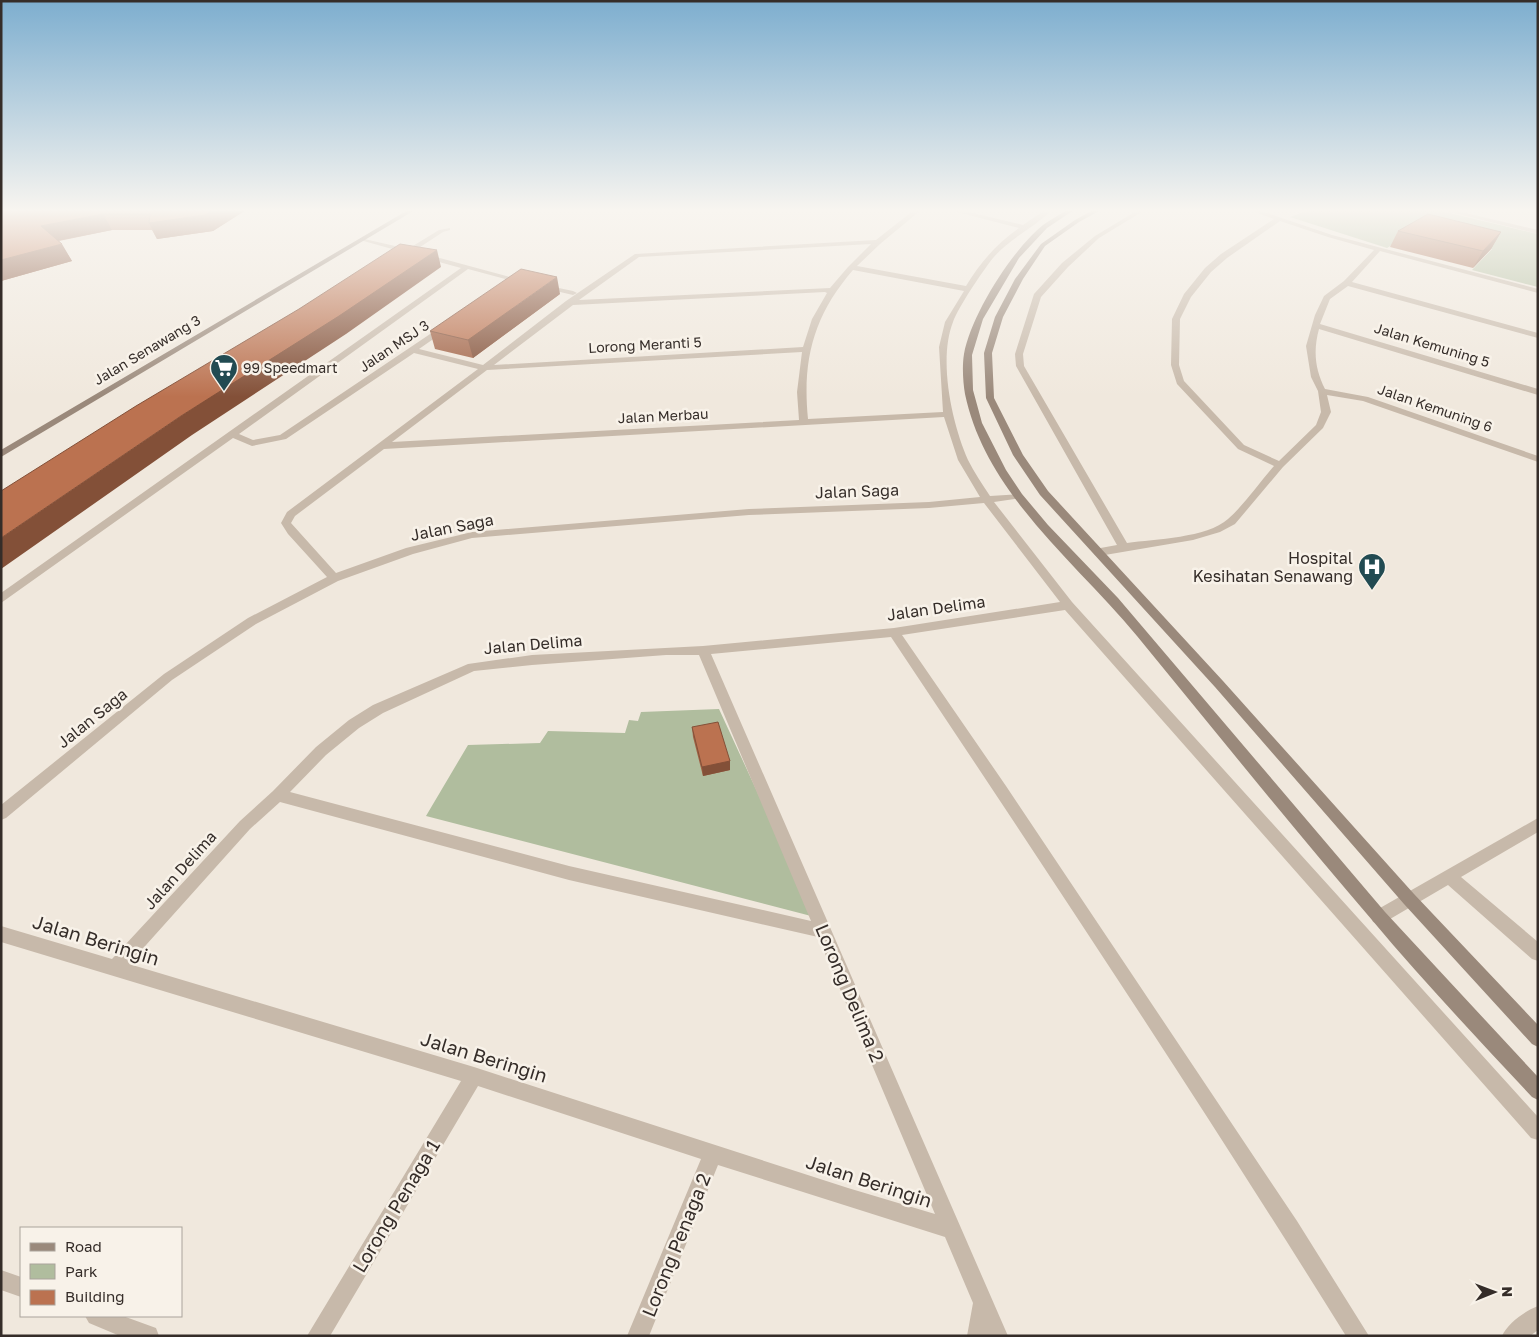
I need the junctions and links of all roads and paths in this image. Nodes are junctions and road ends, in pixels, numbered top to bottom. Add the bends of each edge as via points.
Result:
1 (306, 272) edge
2 (459, 272) edge
3 (488, 272) edge
4 (610, 272) edge
5 (849, 272) edge
6 (877, 272) edge
7 (980, 272) edge
8 (1007, 272) edge
9 (1024, 272) edge
10 (1058, 272) edge
11 (1206, 272) edge
12 (1357, 272) edge
13 (1469, 272) edge
14 (517, 280) junction
15 (1347, 283) junction
16 (509, 285) edge
17 (968, 289) junction
18 (833, 291) junction
19 (1538, 291) edge
20 (573, 293) dead end
21 (568, 302) junction
22 (453, 323) edge
23 (1317, 326) junction
24 (1538, 336) edge
25 (413, 350) junction
26 (808, 350) junction
27 (484, 368) junction
28 (1322, 391) junction
29 (1538, 392) edge
30 (948, 414) junction
31 (804, 422) junction
32 (230, 434) junction
33 (380, 446) junction
34 (1, 454) edge
35 (1538, 458) edge
36 (1280, 465) junction
37 (1018, 496) junction
38 (986, 500) junction
39 (1124, 547) junction
40 (1100, 552) junction
41 (334, 578) junction
42 (1, 599) edge
43 (1068, 605) junction
44 (894, 632) junction
45 (703, 650) junction
46 (278, 795) junction
47 (1, 814) edge
48 (1538, 824) edge
49 (1449, 876) junction
50 (1409, 899) junction
51 (1379, 917) junction
52 (824, 931) junction
53 (1, 934) edge
54 (1538, 953) edge
55 (115, 968) junction
56 (1538, 1038) edge
57 (474, 1076) junction
58 (1538, 1091) edge
59 (1538, 1131) edge
60 (713, 1153) junction
61 (951, 1230) junction
62 (1, 1280) edge
63 (20, 1287) edge
64 (984, 1303) junction
65 (1538, 1316) edge
66 (99, 1317) edge
67 (148, 1336) edge
68 (318, 1336) edge
69 (638, 1336) edge
70 (978, 1336) edge
71 (996, 1336) edge
72 (1358, 1336) edge
73 (1513, 1336) edge

1 - 34 street, Jalan Senawang 3
2 - 32 street
3 - 14 street
4 - 21 street
5 - 18 street
6 - 17 street
7 - 17 street
8 - 37 street via 980,319 968,355 969,390 977,423
9 - 40 street via 999,317 988,353 990,398 1018,455 1044,493
10 - 39 street via 1037,296 1020,354 1020,366
11 - 36 street via 1187,296 1176,319 1175,365 1180,382 1241,447
12 - 15 street
13 - 19 street
14 - 16 street
14 - 20 street
15 - 23 street via 1326,298
15 - 24 street
17 - 30 street via 949,322 943,347
18 - 21 street
18 - 26 street via 820,311
21 - 27 street
22 - 25 street, Jalan MSJ 3
23 - 28 street via 1310,346 1314,377
23 - 29 street, Jalan Kemuning 5
25 - 27 street, Lorong Meranti 5
25 - 32 street, Jalan MSJ 3 via 283,437 252,442
26 - 27 street, Lorong Meranti 5
26 - 31 street via 802,389
27 - 33 street
28 - 35 street, Jalan Kemuning 6 via 1365,398
28 - 36 street via 1326,412 1320,426
30 - 31 street, Jalan Merbau
30 - 38 street via 963,460
31 - 33 street, Jalan Merbau
32 - 42 street
33 - 41 street via 291,514 286,523
36 - 39 street via 1230,522 1216,530 1194,538
37 - 38 street, Jalan Saga
37 - 51 street via 1114,601
38 - 41 street, Jalan Saga via 728,513 472,536 410,551
38 - 43 street
39 - 40 street
40 - 50 street
41 - 47 street, Jalan Saga via 252,621 168,677
43 - 44 street, Jalan Delima
43 - 59 street
44 - 45 street, Jalan Delima
44 - 72 street via 1002,790
45 - 46 street, Jalan Delima via 542,659 472,667 378,709 354,724 321,750
45 - 52 street, Lorong Delima 2
46 - 52 street via 569,873
46 - 55 street, Jalan Delima via 245,825
48 - 49 street
49 - 50 street
49 - 54 street
50 - 51 street
50 - 56 street
51 - 58 street
52 - 61 street, Lorong Delima 2
53 - 55 street, Jalan Beringin
55 - 57 street, Jalan Beringin
57 - 60 street, Jalan Beringin
57 - 68 street, Lorong Penaga 1
60 - 61 street, Jalan Beringin
60 - 69 street, Lorong Penaga 2
61 - 64 street, Lorong Delima 2
62 - 63 street
64 - 70 street
64 - 71 street, Lorong Delima 2
65 - 73 street
66 - 67 street

